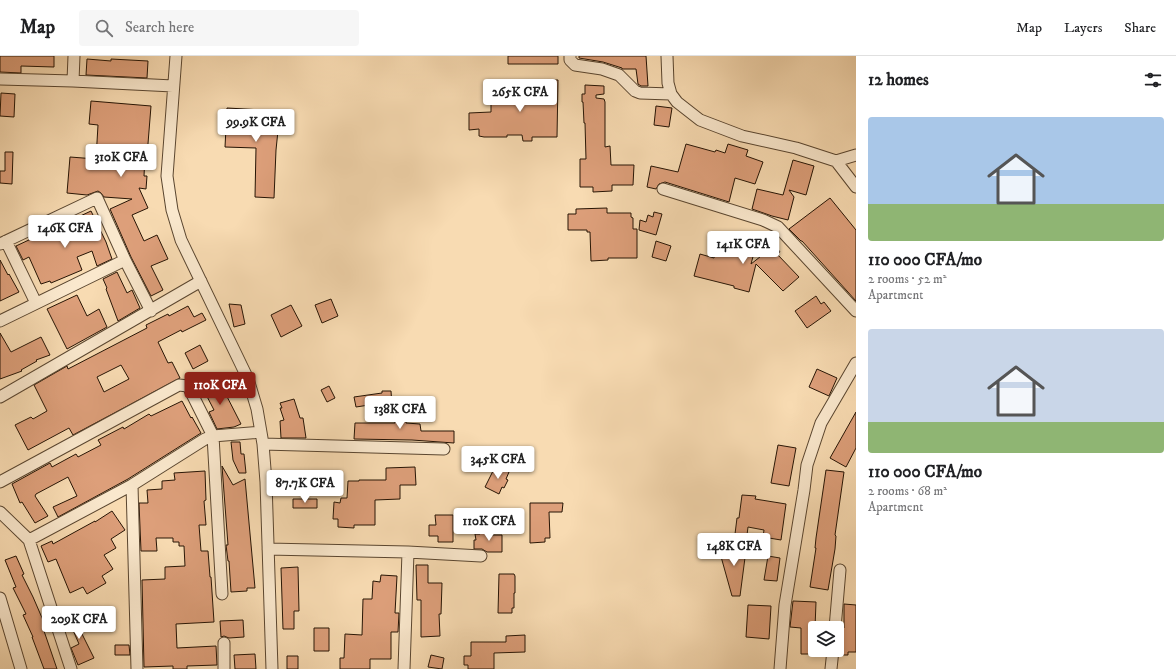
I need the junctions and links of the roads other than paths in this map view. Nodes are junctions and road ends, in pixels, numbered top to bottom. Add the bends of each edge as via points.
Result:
1 (74, 56) edge
2 (176, 56) edge
3 (570, 56) edge
4 (668, 56) edge
5 (0, 79) edge
6 (72, 81) junction
7 (174, 86) junction
8 (671, 94) junction
9 (856, 155) edge
10 (836, 160) junction
11 (856, 187) edge
12 (663, 189) dead end
13 (3, 243) edge
14 (125, 260) junction
15 (201, 281) junction
16 (36, 303) junction
17 (151, 310) junction
18 (856, 311) edge
19 (0, 321) edge
20 (856, 363) edge
21 (0, 397) edge
22 (213, 436) junction
23 (262, 438) junction
24 (444, 449) dead end
25 (0, 482) edge
26 (132, 485) junction
27 (0, 512) edge
28 (29, 540) junction
29 (268, 549) junction
30 (408, 552) junction
31 (481, 556) dead end
32 (840, 570) dead end
33 (222, 594) dead end
34 (0, 598) edge
35 (836, 621) edge
36 (224, 643) dead end
37 (832, 657) edge
38 (21, 669) edge
39 (71, 669) edge
40 (137, 669) edge
41 (224, 669) edge
42 (272, 669) edge
43 (404, 669) edge
44 (780, 669) edge
45 (831, 669) edge

1 - 6 street
2 - 7 street
3 - 8 street via 575,65 602,69 619,75 640,94
4 - 8 street via 668,83
5 - 6 street
6 - 7 street
7 - 15 street via 167,176 172,210 181,240
8 - 10 street via 700,120 742,136
9 - 10 street
10 - 11 street
12 - 18 street via 778,226
13 - 14 street via 97,198
13 - 16 street
14 - 16 street
14 - 17 street
15 - 17 street
15 - 23 street via 248,379 258,409
16 - 19 street
17 - 21 street
20 - 44 street via 821,424 807,465 785,605
22 - 23 street
22 - 25 street via 188,386 179,385
22 - 26 street
22 - 33 street
23 - 24 street
23 - 29 street
26 - 28 street
26 - 40 street
27 - 28 street
28 - 39 street
29 - 30 street
29 - 42 street
30 - 31 street
30 - 43 street
32 - 35 street
34 - 38 street
36 - 41 street
37 - 45 street

